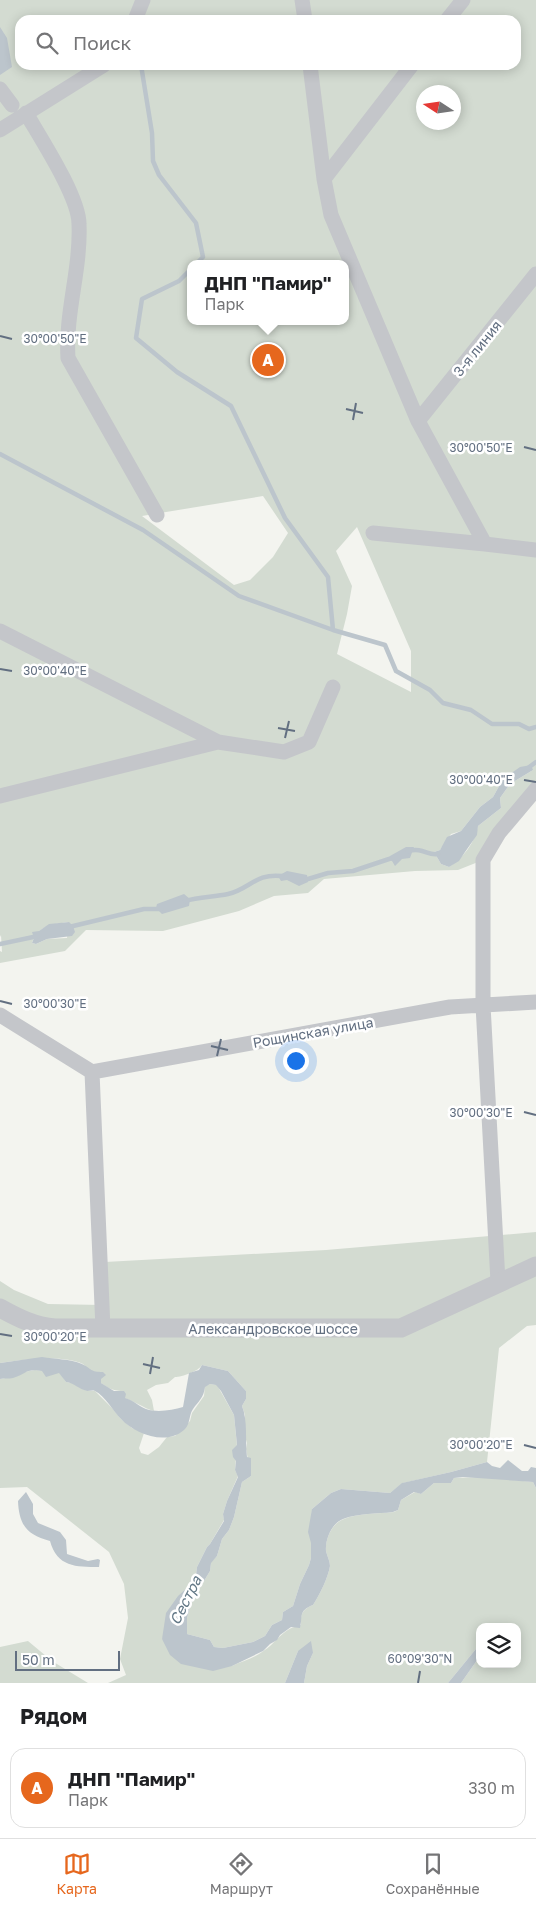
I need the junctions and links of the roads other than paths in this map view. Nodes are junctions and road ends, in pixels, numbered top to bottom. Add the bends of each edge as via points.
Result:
1 (143, 0) edge
2 (302, 0) edge
3 (463, 0) edge
4 (137, 15) edge
5 (304, 15) edge
6 (451, 15) edge
7 (96, 70) edge
8 (311, 70) edge
9 (408, 70) edge
10 (0, 89) edge
11 (12, 105) dead end
12 (26, 113) junction
13 (0, 130) edge
14 (324, 179) junction
15 (536, 274) edge
16 (418, 421) junction
17 (156, 515) dead end
18 (373, 533) dead end
19 (485, 544) junction
20 (536, 550) edge
21 (0, 631) edge
22 (333, 687) dead end
23 (218, 742) junction
24 (536, 789) edge
25 (0, 796) edge
26 (536, 1002) edge
27 (483, 1005) junction
28 (0, 1016) edge
29 (92, 1072) junction
30 (536, 1266) edge
31 (498, 1282) junction
32 (0, 1308) edge
33 (103, 1328) junction

1 - 4 street
2 - 5 street
3 - 6 street
7 - 12 street
8 - 14 street
9 - 14 street
10 - 11 street
12 - 13 street
12 - 17 street via 76,206 79,223 68,358
14 - 16 street via 330,215
15 - 16 street, 3-я линия
16 - 19 street
18 - 19 street
19 - 20 street
21 - 23 street
22 - 23 street via 308,742 284,752
23 - 25 street
24 - 27 street via 499,833 483,860
26 - 27 street, Рощинская улица
27 - 29 street, Рощинская улица via 450,1008
27 - 31 street
28 - 29 street
29 - 33 street
30 - 31 street, Александровское шоссе
31 - 33 street, Александровское шоссе via 401,1328
32 - 33 street, Александровское шоссе via 38,1326

